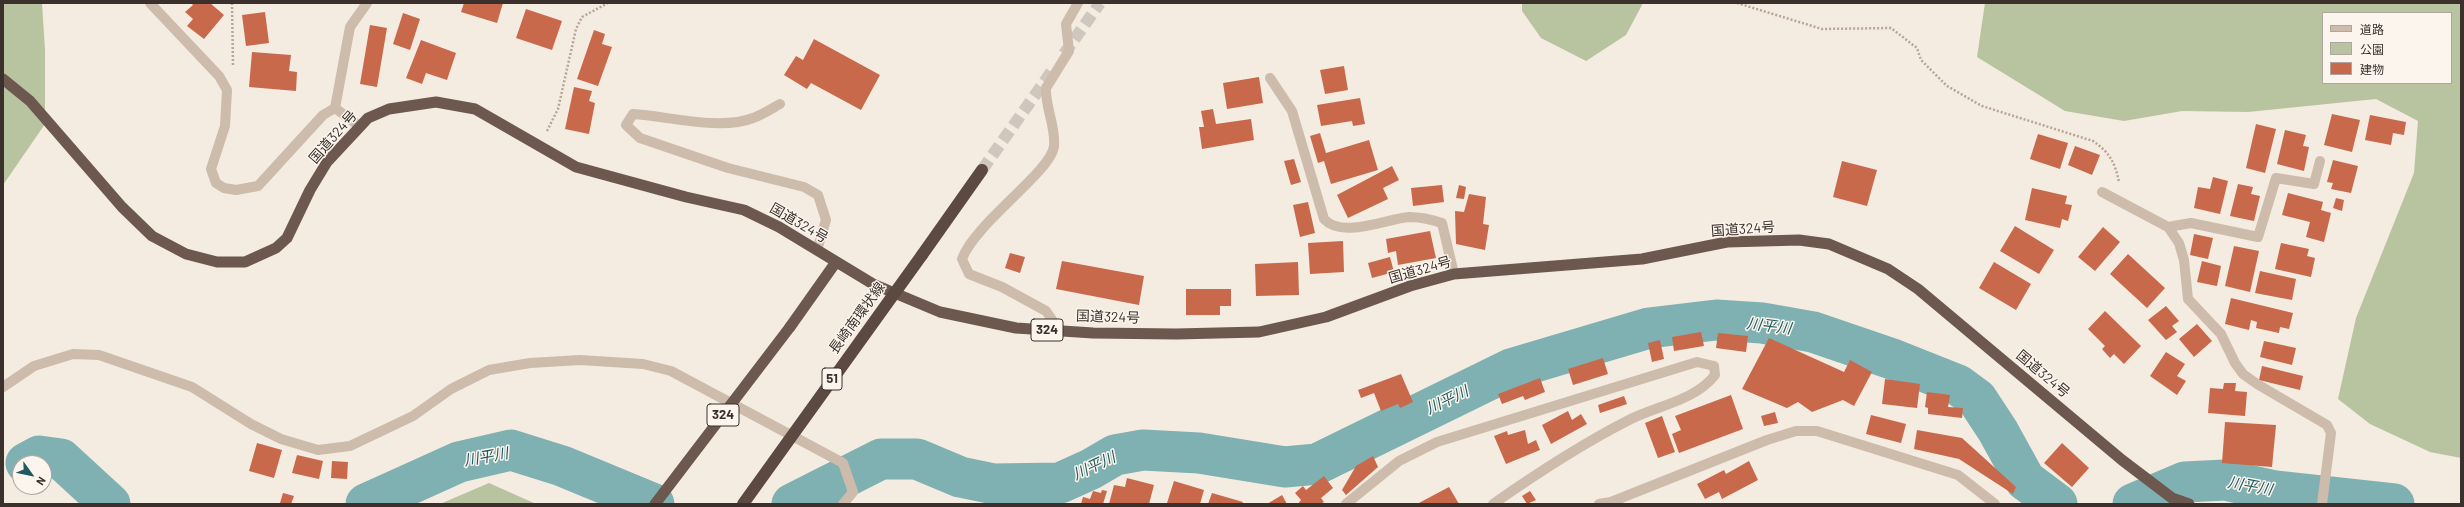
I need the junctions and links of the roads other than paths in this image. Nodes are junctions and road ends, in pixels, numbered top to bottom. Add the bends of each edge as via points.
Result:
1 (150, 3) edge
2 (367, 3) edge
3 (1078, 3) edge
4 (1270, 78) dead end
5 (3, 79) edge
6 (780, 104) dead end
7 (335, 108) junction
8 (359, 126) junction
9 (2320, 161) dead end
10 (982, 170) tunnel mouth
11 (2102, 192) dead end
12 (2168, 227) junction
13 (817, 250) junction
14 (836, 262) junction
15 (1454, 274) junction
16 (1060, 331) junction
17 (3, 387) edge
18 (655, 504) edge
19 (743, 504) edge
20 (843, 504) edge
21 (1346, 504) edge
22 (1493, 504) edge
23 (1599, 504) edge
24 (1995, 504) edge
25 (2189, 504) edge
26 (2322, 504) edge

1 - 7 street via 219,76 227,90 225,126 211,169 216,183 224,188 236,190 258,186 323,116
2 - 7 street via 350,27
3 - 16 street via 1066,24 1069,51 1046,88 1054,147 1043,166 966,247 962,259 969,274 1002,287 1046,311
4 - 15 street via 1292,111 1324,219 1328,224 1348,228 1410,217 1442,223
5 - 8 highway, 国道324号 / 324 via 30,101 122,207 152,236 186,254 218,262 245,262 276,248 287,238 310,190 327,162
6 - 13 street via 752,119 731,122 690,122 633,114 626,125 640,138 728,168 804,187 818,194 826,220
7 - 8 street
8 - 13 highway, 国道324号 / 324 via 368,118 389,109 436,102 475,109 576,166 686,197 744,210
9 - 12 street via 2314,184 2276,178 2258,236 2191,222
10 - 19 highway, 長崎南環状線 / 51, bridge
11 - 12 street
12 - 26 street via 2179,244 2184,260 2188,299 2221,334 2243,374 2327,425 2330,433
13 - 14 highway, 国道324号 / 324
14 - 16 highway, 国道324号 / 324 via 873,284 940,312 1016,328
14 - 18 highway, 324, bridge via 790,327
15 - 16 highway, 国道324号 / 324 via 1410,286 1326,317 1259,332 1176,334
15 - 25 highway, 国道324号 / 324 via 1642,259 1727,242 1799,240 1829,244 1888,269 1918,290 2122,460 2172,498
17 - 20 street via 34,366 73,354 99,355 192,387 275,436 318,450 350,446 413,416 451,388 489,370 530,363 580,360 643,364 671,371 842,463 852,492
21 - 22 street via 1399,461 1437,442 1697,362 1714,366 1715,375 1709,382 1684,397 1629,420 1595,439 1545,468
23 - 24 street via 1611,502 1695,467 1796,431 1817,431 1958,475

